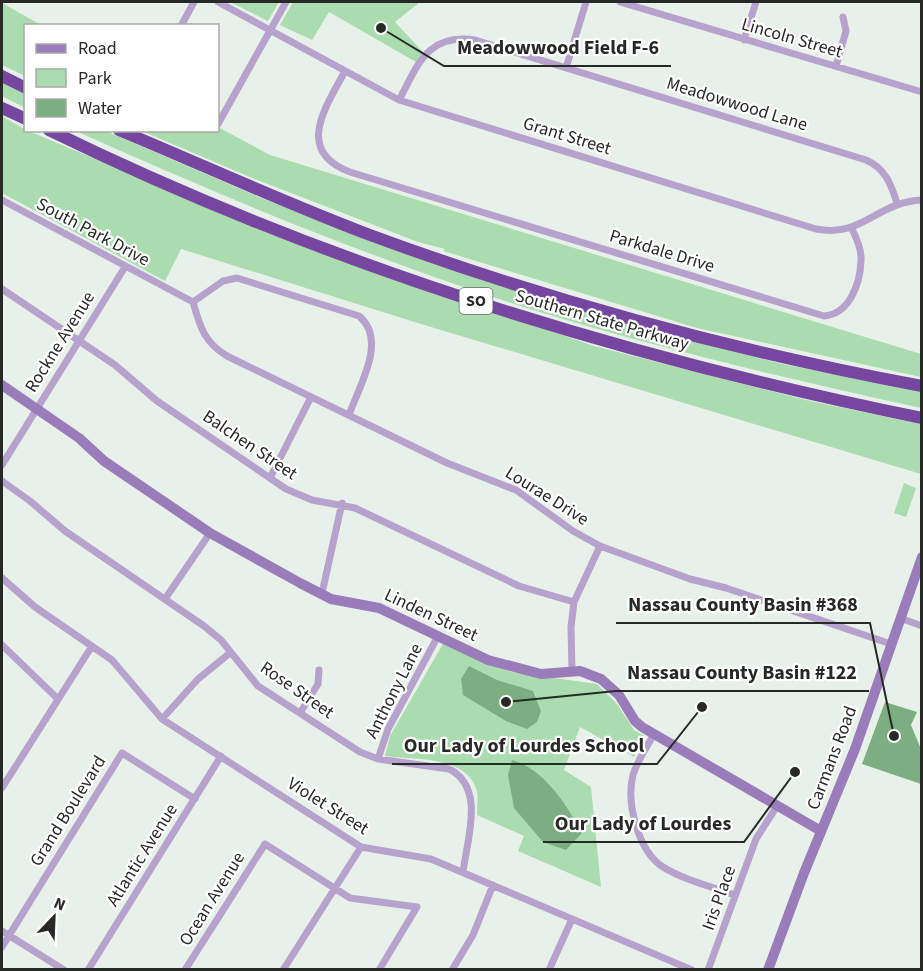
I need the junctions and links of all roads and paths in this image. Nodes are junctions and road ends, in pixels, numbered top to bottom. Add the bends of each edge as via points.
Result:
1 (194, 2) edge
2 (218, 2) edge
3 (286, 2) edge
4 (586, 2) edge
5 (620, 2) edge
6 (756, 2) edge
7 (843, 17) dead end
8 (182, 24) edge
9 (270, 30) junction
10 (744, 40) junction
11 (836, 66) junction
12 (566, 68) junction
13 (345, 71) junction
14 (2, 76) edge
15 (24, 87) edge
16 (921, 90) edge
17 (399, 100) junction
18 (2, 108) edge
19 (24, 118) edge
20 (219, 122) edge
21 (53, 132) edge
22 (124, 132) edge
23 (921, 200) edge
24 (897, 203) junction
25 (3, 204) edge
26 (852, 229) junction
27 (125, 267) junction
28 (2, 289) edge
29 (193, 302) junction
30 (79, 341) junction
31 (2, 385) edge
32 (921, 386) edge
33 (311, 397) junction
34 (36, 409) junction
35 (349, 415) junction
36 (921, 418) edge
37 (2, 465) edge
38 (270, 478) junction
39 (2, 482) edge
40 (342, 503) junction
41 (210, 533) junction
42 (600, 546) junction
43 (921, 557) edge
44 (2, 578) edge
45 (322, 593) junction
46 (165, 599) junction
47 (574, 602) junction
48 (900, 618) junction
49 (921, 626) edge
50 (438, 636) junction
51 (891, 644) junction
52 (2, 645) edge
53 (92, 646) junction
54 (230, 653) junction
55 (319, 670) dead end
56 (572, 671) junction
57 (58, 699) junction
58 (300, 713) junction
59 (162, 719) junction
60 (654, 734) junction
61 (221, 756) junction
62 (378, 759) junction
63 (2, 788) edge
64 (195, 799) junction
65 (777, 806) junction
66 (821, 831) junction
67 (362, 847) junction
68 (463, 872) junction
69 (493, 885) junction
70 (335, 888) junction
71 (735, 895) junction
72 (572, 919) junction
73 (2, 931) edge
74 (9, 936) junction
75 (2, 947) edge
76 (64, 969) edge
77 (88, 969) edge
78 (185, 969) edge
79 (283, 969) edge
80 (379, 969) edge
81 (452, 969) edge
82 (549, 969) edge
83 (692, 969) edge
84 (708, 969) edge
85 (768, 969) edge

1 - 8 street
2 - 9 street, Grant Street
3 - 9 street
4 - 12 street
5 - 10 street, Lincoln Street
6 - 10 street
7 - 11 street via 846,32
9 - 13 street, Grant Street
9 - 20 street
10 - 11 street, Lincoln Street
11 - 16 street, Lincoln Street
12 - 17 street, Meadowwood Lane via 475,40 449,40 425,54
12 - 24 street, Meadowwood Lane via 866,160 884,173
13 - 17 street, Grant Street
13 - 26 street, Parkdale Drive via 320,120 321,147 337,167 387,183 824,316 835,315 847,306 858,276 860,249
14 - 15 highway
17 - 26 street, Grant Street via 816,229
18 - 19 highway
21 - 36 highway, Southern State Parkway / SO via 294,236 490,306 721,373
22 - 32 highway, Southern State Parkway / SO via 312,213 505,281 676,332 798,362
23 - 24 street, Grant Street
24 - 26 street, Grant Street
25 - 27 street, South Park Drive
27 - 29 street, South Park Drive
27 - 30 street, Rockne Avenue
28 - 30 street, Balchen Street
29 - 33 street, Lourae Drive via 202,333 214,348
29 - 35 street via 223,281 237,278 359,316 369,327 373,342
30 - 34 street, Rockne Avenue
30 - 38 street, Balchen Street
31 - 34 street, Linden Street
33 - 35 street, Lourae Drive
33 - 38 street
34 - 37 street, Rockne Avenue
34 - 41 street, Linden Street
35 - 42 street, Lourae Drive via 447,463 516,490
38 - 40 street, Balchen Street via 303,497
39 - 46 street, Rose Street via 65,531
40 - 45 street
40 - 47 street, Balchen Street via 509,582
41 - 45 street, Linden Street
41 - 46 street
42 - 47 street
42 - 51 street, Lourae Drive
43 - 48 street, Carmans Road
44 - 53 street, Violet Street via 35,607
45 - 50 street, Linden Street via 344,602 379,608
46 - 54 street, Rose Street via 221,640
47 - 56 street
48 - 49 street
48 - 51 street, Carmans Road
50 - 56 street, Linden Street via 488,660 529,672
50 - 62 street, Anthony Lane via 388,729
51 - 66 street, Carmans Road via 855,749
52 - 57 street
53 - 57 street
53 - 59 street, Violet Street via 112,660
54 - 58 street, Rose Street via 258,686
54 - 59 street via 198,679
55 - 58 street via 318,684
56 - 60 street, Linden Street via 601,679 619,695 635,722
57 - 63 street
58 - 62 street, Rose Street via 360,752
59 - 61 street, Violet Street
60 - 65 street, Linden Street
60 - 71 street via 632,781 636,828 644,848 669,870
61 - 64 street, Atlantic Avenue
61 - 67 street, Violet Street
62 - 68 street, Rose Street via 449,769 465,780 472,802
64 - 74 street, Grand Boulevard via 122,753
64 - 77 street, Atlantic Avenue
65 - 66 street, Linden Street
65 - 71 street, Iris Place via 756,839
66 - 85 street, Carmans Road
67 - 68 street, Violet Street via 431,859
67 - 70 street
68 - 69 street, Violet Street
69 - 72 street, Violet Street
69 - 81 street via 473,934
70 - 78 street, Ocean Avenue via 265,844
70 - 79 street
70 - 80 street via 350,898 417,907
71 - 84 street, Iris Place
72 - 82 street
72 - 83 street, Violet Street
73 - 74 street
74 - 75 street, Grand Boulevard
74 - 76 street

